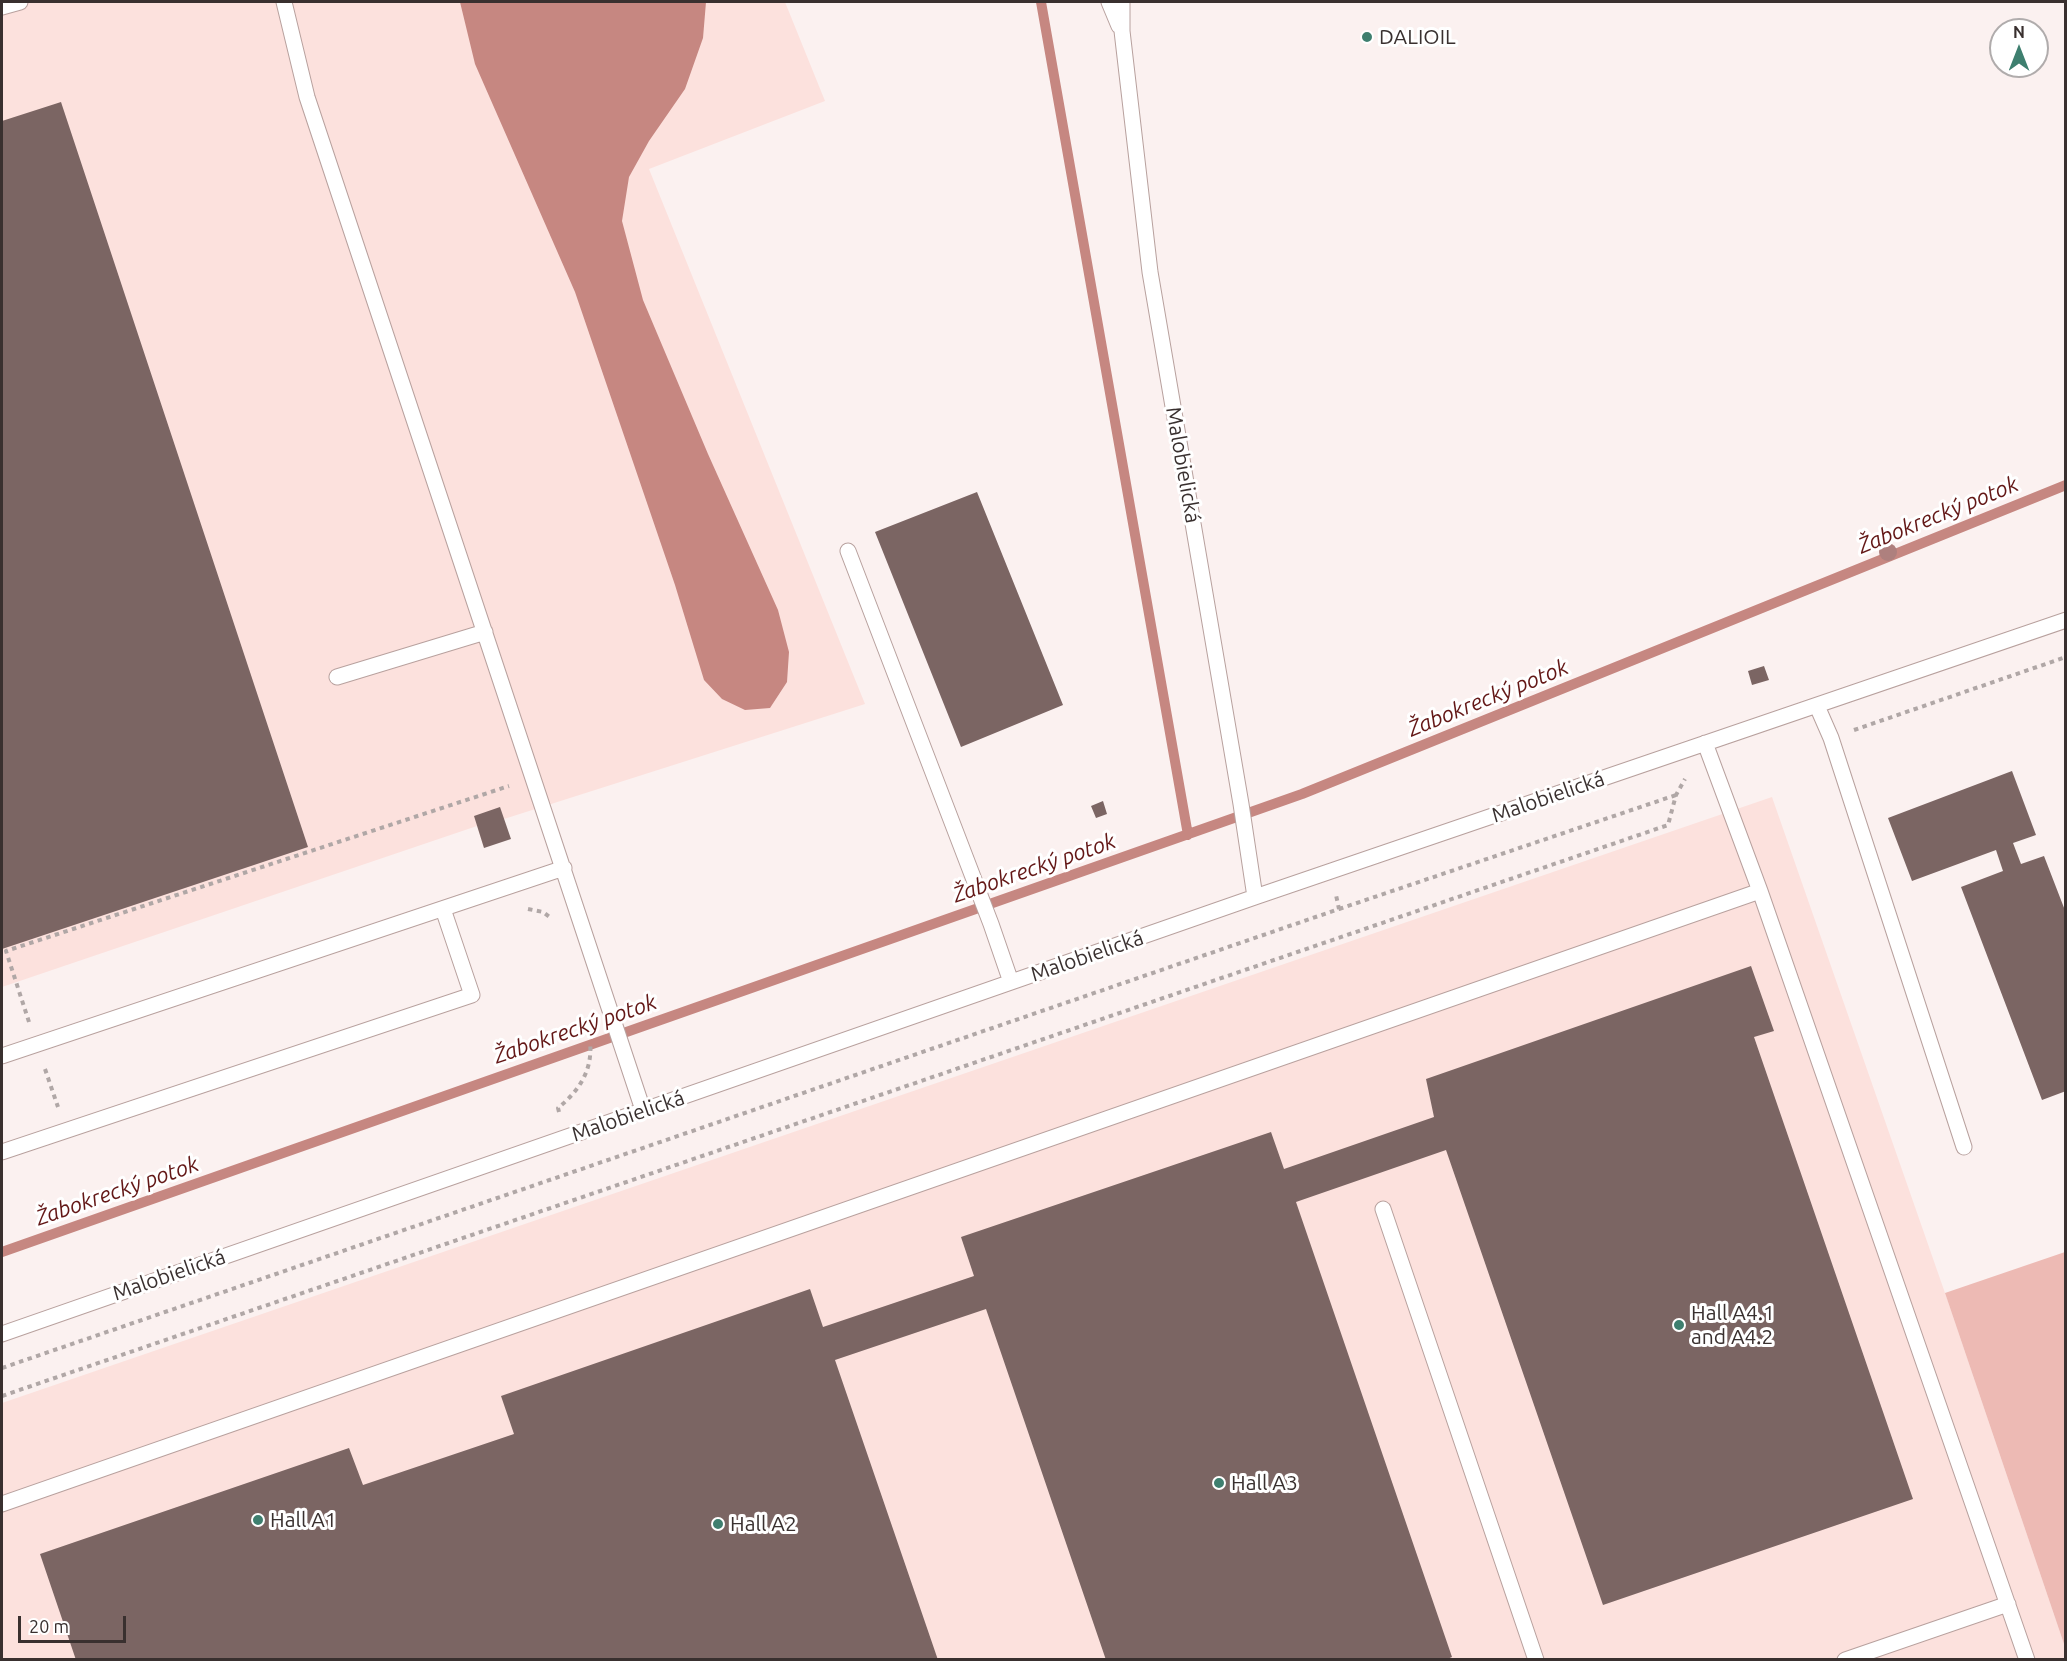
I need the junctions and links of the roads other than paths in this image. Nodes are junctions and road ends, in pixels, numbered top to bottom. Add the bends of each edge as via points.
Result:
1 (20, 2) edge
2 (284, 2) edge
3 (1109, 2) edge
4 (1122, 2) edge
5 (2, 8) edge
6 (1122, 31) junction
7 (848, 551) dead end
8 (2066, 620) edge
9 (485, 632) junction
10 (338, 677) dead end
11 (1817, 706) junction
12 (1705, 743) junction
13 (564, 868) junction
14 (1760, 891) junction
15 (1255, 897) junction
16 (443, 909) junction
17 (1011, 982) junction
18 (2, 1056) edge
19 (643, 1110) junction
20 (1964, 1148) dead end
21 (2, 1152) edge
22 (1383, 1209) dead end
23 (2, 1334) edge
24 (2, 1504) edge
25 (2008, 1604) junction
26 (1536, 1659) edge
27 (1845, 1659) edge
28 (2027, 1659) edge

1 - 5 lane
2 - 9 lane via 307,97
3 - 6 lane, Malobielická
4 - 6 lane, Malobielická
6 - 15 lane, Malobielická via 1150,272
7 - 17 lane
8 - 11 lane, Malobielická
9 - 10 lane
9 - 13 lane
11 - 12 lane, Malobielická
11 - 20 lane via 1831,738
12 - 14 lane
12 - 15 lane, Malobielická
13 - 16 lane
13 - 19 lane
14 - 24 lane
14 - 25 lane
15 - 17 lane, Malobielická
16 - 18 lane
16 - 21 lane via 472,995
17 - 19 lane, Malobielická
19 - 23 lane, Malobielická
22 - 26 lane
25 - 27 lane
25 - 28 lane

